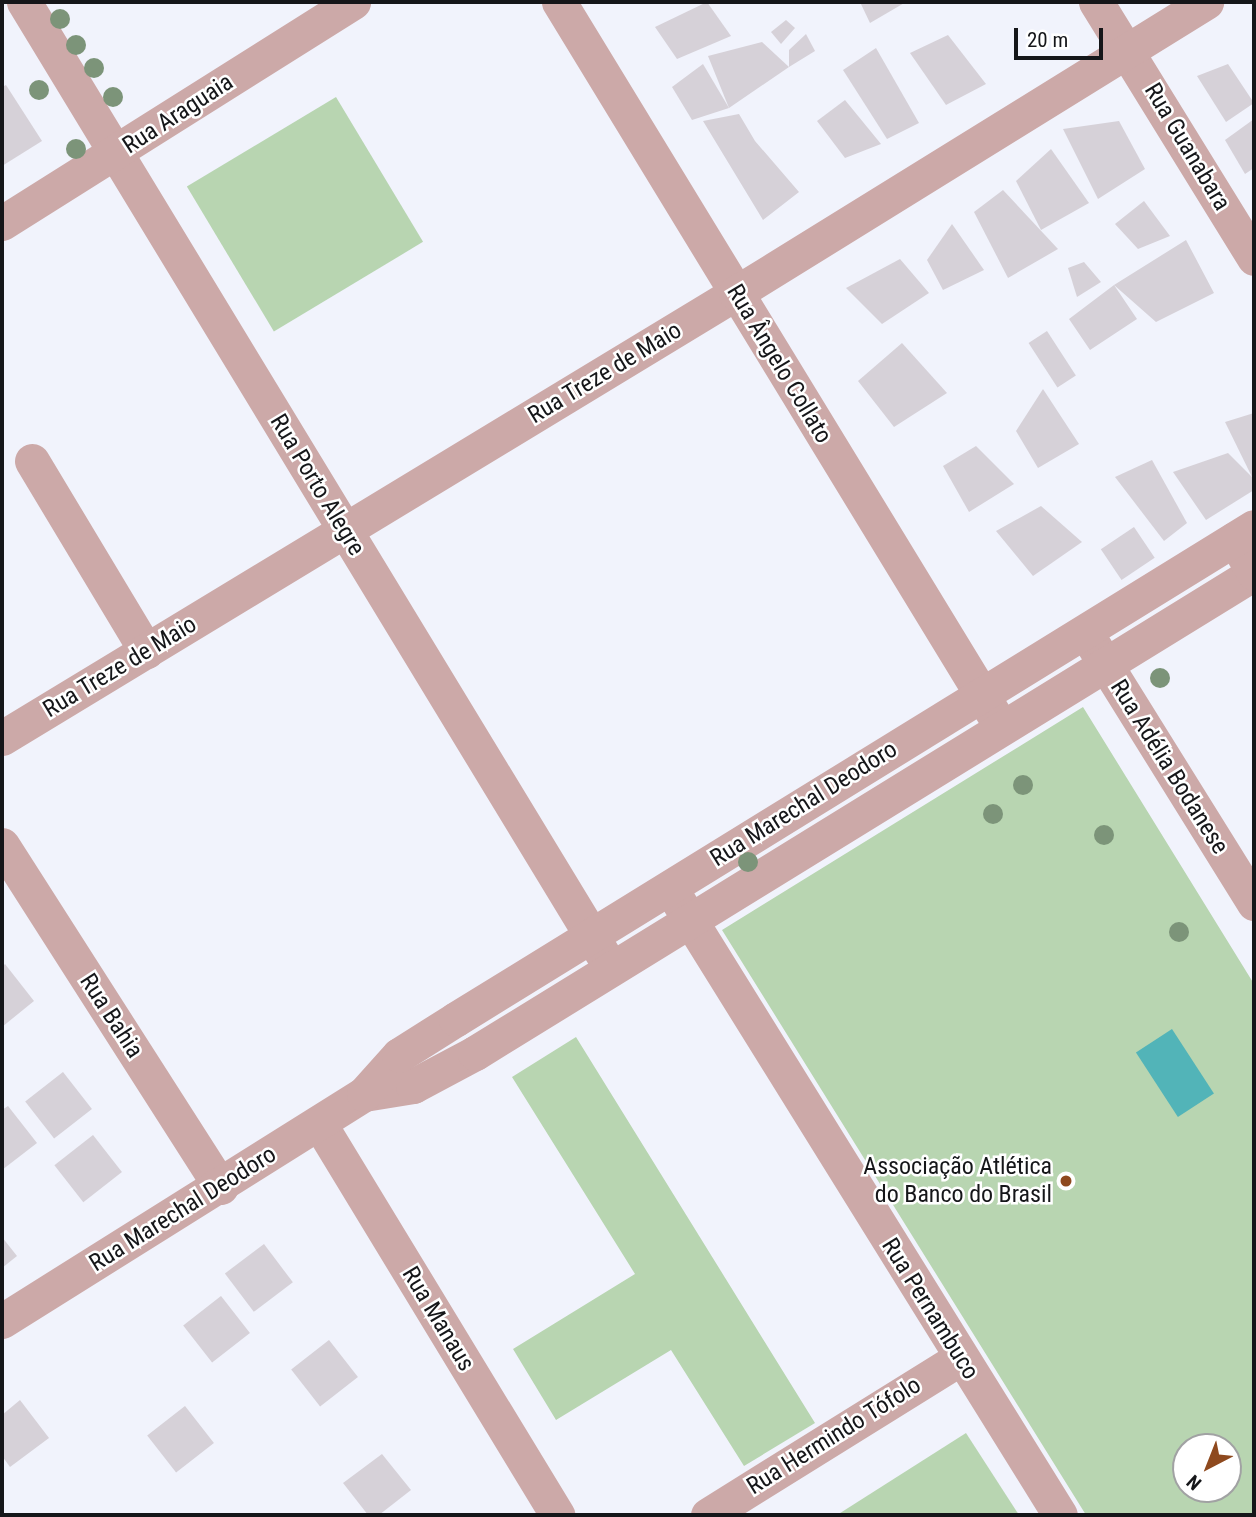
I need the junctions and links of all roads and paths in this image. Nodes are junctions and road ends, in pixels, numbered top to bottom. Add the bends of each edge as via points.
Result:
1 (24, 2) edge
2 (352, 2) edge
3 (559, 2) edge
4 (1096, 2) edge
5 (1206, 2) edge
6 (1127, 50) junction
7 (116, 153) junction
8 (2, 223) edge
9 (1254, 258) edge
10 (736, 293) junction
11 (32, 461) dead end
12 (344, 531) junction
13 (1244, 533) edge
14 (1254, 573) edge
15 (1086, 631) junction
16 (146, 651) junction
17 (1105, 665) junction
18 (981, 695) junction
19 (1001, 726) junction
20 (2, 738) edge
21 (816, 797) junction
22 (836, 829) junction
23 (2, 845) edge
24 (670, 887) junction
25 (1254, 903) edge
26 (689, 919) junction
27 (591, 935) junction
28 (611, 968) junction
29 (456, 1019) junction
30 (475, 1053) junction
31 (364, 1094) junction
32 (319, 1123) junction
33 (221, 1187) junction
34 (2, 1321) edge
35 (960, 1358) junction
36 (557, 1515) edge
37 (708, 1515) edge
38 (1060, 1515) edge

1 - 7 street, Rua Porto Alegre
2 - 7 street, Rua Araguaia
3 - 10 street, Rua Ângelo Collato
4 - 6 street, Rua Guanabara
5 - 6 street, Rua Treze de Maio
6 - 9 street, Rua Guanabara
6 - 10 street, Rua Treze de Maio
7 - 8 street, Rua Araguaia
7 - 12 street, Rua Porto Alegre
10 - 12 street, Rua Treze de Maio
10 - 18 street, Rua Ângelo Collato
11 - 16 street
12 - 16 street, Rua Treze de Maio
12 - 27 street, Rua Porto Alegre
13 - 14 street
13 - 15 street, Rua Marechal Deodoro
14 - 17 street, Rua Marechal Deodoro
15 - 17 street, Rua Adélia Bodanese
15 - 18 street, Rua Marechal Deodoro
16 - 20 street, Rua Treze de Maio
17 - 19 street, Rua Marechal Deodoro
17 - 25 street, Rua Adélia Bodanese
18 - 19 street, Rua Ângelo Collato
18 - 21 street, Rua Marechal Deodoro
19 - 22 street, Rua Marechal Deodoro
21 - 22 street
21 - 24 street, Rua Marechal Deodoro
22 - 26 street, Rua Marechal Deodoro
23 - 33 street, Rua Bahia
24 - 26 street, Rua Pernambuco
24 - 27 street, Rua Marechal Deodoro
26 - 28 street, Rua Marechal Deodoro
26 - 35 street, Rua Pernambuco
27 - 28 street, Rua Porto Alegre
27 - 29 street, Rua Marechal Deodoro
28 - 30 street, Rua Marechal Deodoro
29 - 30 street
29 - 31 street, Rua Marechal Deodoro via 399,1055
30 - 31 street, Rua Marechal Deodoro via 413,1086
31 - 32 street, Rua Marechal Deodoro
32 - 33 street, Rua Marechal Deodoro
32 - 36 street, Rua Manaus
33 - 34 street, Rua Marechal Deodoro
35 - 37 street, Rua Hermindo Tófolo
35 - 38 street, Rua Pernambuco

